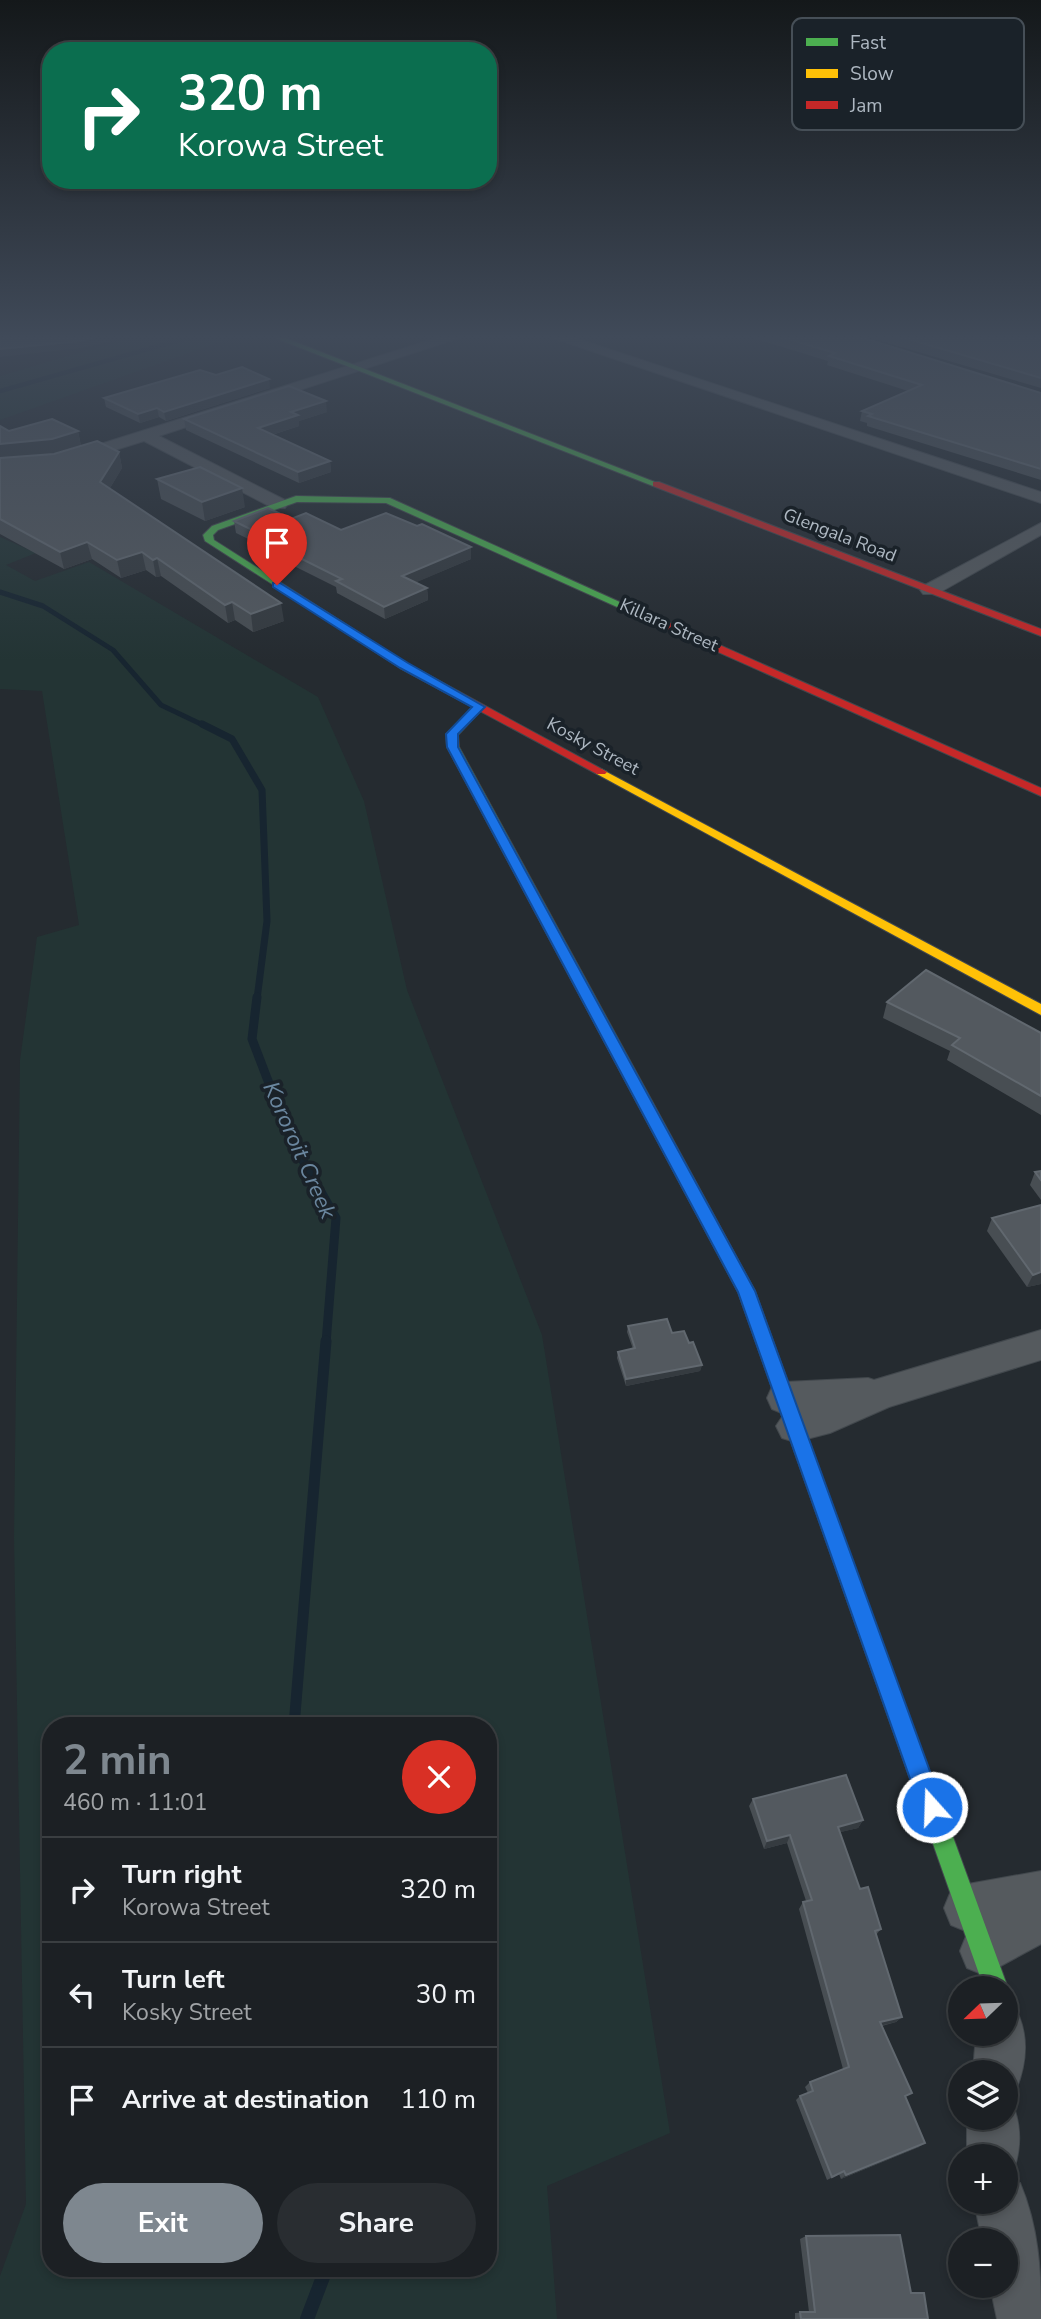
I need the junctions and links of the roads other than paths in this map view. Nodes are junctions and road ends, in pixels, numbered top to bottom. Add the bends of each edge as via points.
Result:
1 (119, 444) edge
2 (163, 444) edge
3 (551, 444) edge
4 (879, 444) edge
5 (0, 468) edge
6 (1041, 498) edge
7 (283, 502) junction
8 (1041, 528) edge
9 (930, 590) junction
10 (1041, 633) edge
11 (486, 710) junction
12 (452, 734) joint
13 (1041, 792) edge
14 (1041, 1010) edge
15 (1041, 1345) edge
16 (790, 1412) junction
17 (1041, 1895) edge
18 (1041, 1917) edge
19 (983, 1949) edge
20 (1003, 2214) edge
21 (1025, 2319) edge

1 - 5 street via 58,463
2 - 7 street
3 - 9 street, Glengala Road
4 - 6 street
7 - 11 street, Kosky Street via 209,531 209,541 404,666
7 - 13 street, Killara Street via 374,498 396,503
8 - 9 street
9 - 10 street, Glengala Road
11 - 12 street
11 - 14 street, Kosky Street
12 - 16 street via 453,747 746,1291
15 - 16 street via 880,1394 830,1417
16 - 19 street
17 - 19 street via 1014,1898
18 - 19 street
20 - 21 street

